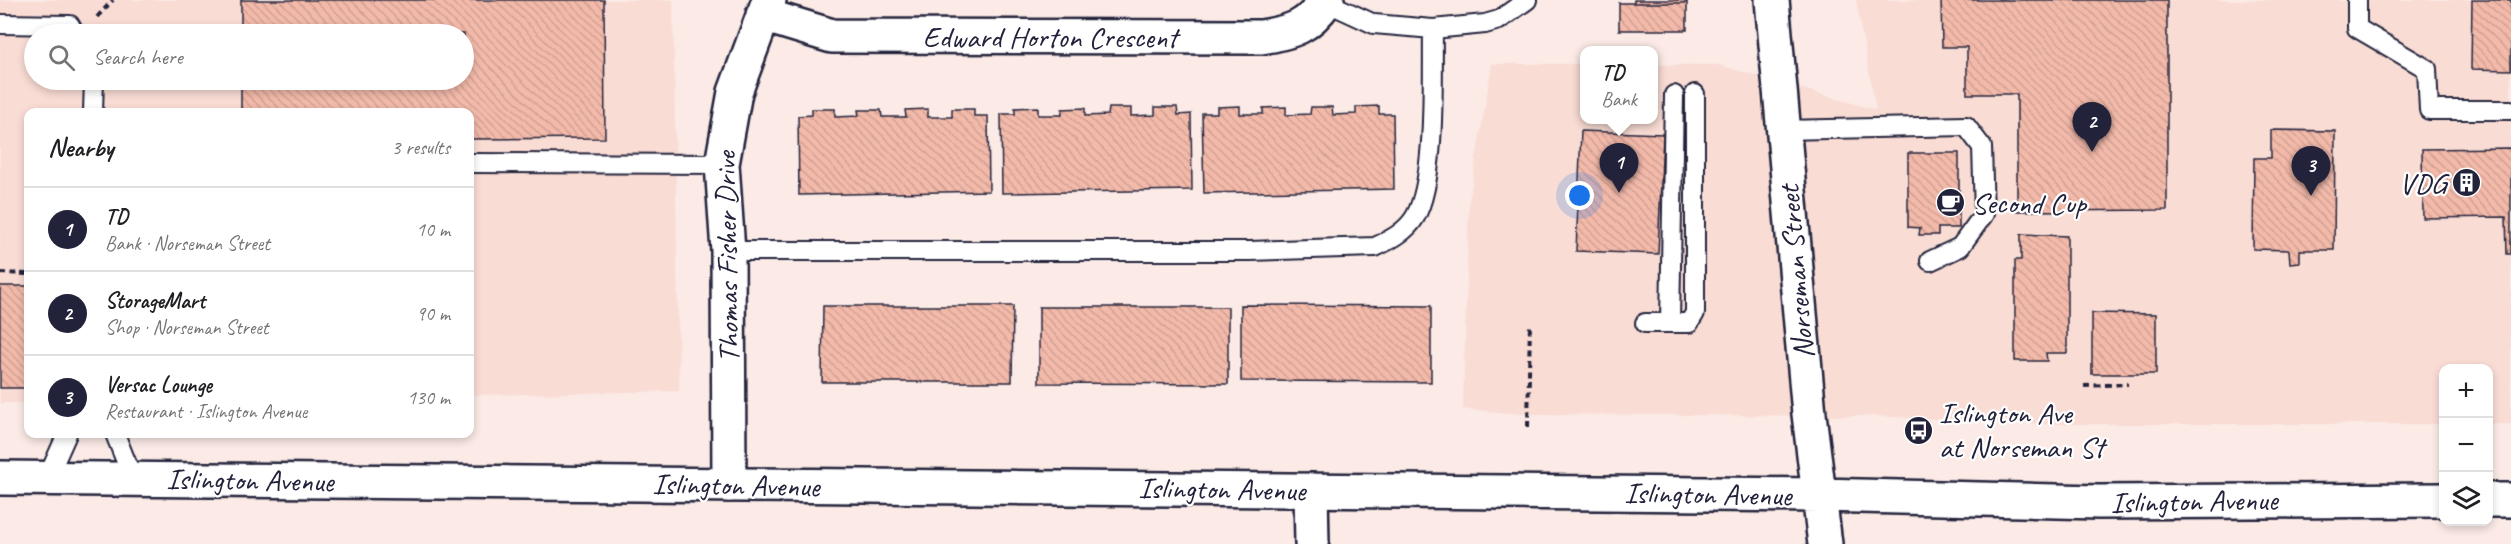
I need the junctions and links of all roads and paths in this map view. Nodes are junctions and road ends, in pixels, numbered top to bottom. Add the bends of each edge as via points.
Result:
1 (1527, 0) edge
2 (1772, 0) edge
3 (2357, 0) edge
4 (1327, 1) edge
5 (766, 7) edge
6 (0, 24) edge
7 (24, 24) edge
8 (1433, 29) junction
9 (94, 90) edge
10 (1674, 94) dead end
11 (1695, 94) dead end
12 (93, 108) edge
13 (2511, 110) edge
14 (1783, 130) junction
15 (474, 163) edge
16 (722, 164) junction
17 (728, 251) junction
18 (1930, 261) dead end
19 (0, 273) edge
20 (24, 274) edge
21 (1530, 322) dead end
22 (1645, 323) dead end
23 (1670, 323) junction
24 (2128, 384) dead end
25 (2084, 386) dead end
26 (1528, 427) dead end
27 (65, 438) edge
28 (117, 438) edge
29 (0, 478) edge
30 (47, 479) junction
31 (133, 479) junction
32 (729, 485) junction
33 (1311, 490) junction
34 (1820, 495) junction
35 (2439, 500) edge
36 (2493, 500) edge
37 (2511, 500) edge
38 (1312, 544) edge
39 (1825, 544) edge

1 - 8 lane via 1499,20
2 - 14 main road, Norseman Street
3 - 13 lane via 2357,28 2427,69 2429,110
4 - 5 main road, Edward Horton Crescent via 1310,20 1290,33 1261,37 832,36
4 - 8 lane via 1374,24
5 - 16 main road, Thomas Fisher Drive via 735,92
6 - 7 lane
8 - 17 lane via 1431,143 1423,199 1415,218 1404,230 1375,247 1250,251
9 - 12 lane
10 - 23 lane
11 - 23 lane via 1695,313 1689,323
14 - 18 lane via 1966,126 1982,147 1984,214 1960,247
14 - 34 main road, Norseman Street
15 - 16 lane
16 - 17 main road, Thomas Fisher Drive
17 - 32 main road, Thomas Fisher Drive
19 - 20 path
21 - 26 path
22 - 23 lane
24 - 25 path
27 - 30 lane
28 - 31 lane
29 - 30 main road, Islington Avenue
30 - 31 main road, Islington Avenue
31 - 32 main road, Islington Avenue
32 - 33 main road, Islington Avenue
33 - 34 main road, Islington Avenue
33 - 38 main road
34 - 35 main road, Islington Avenue via 2099,502
34 - 39 main road, Norseman Street
36 - 37 main road

